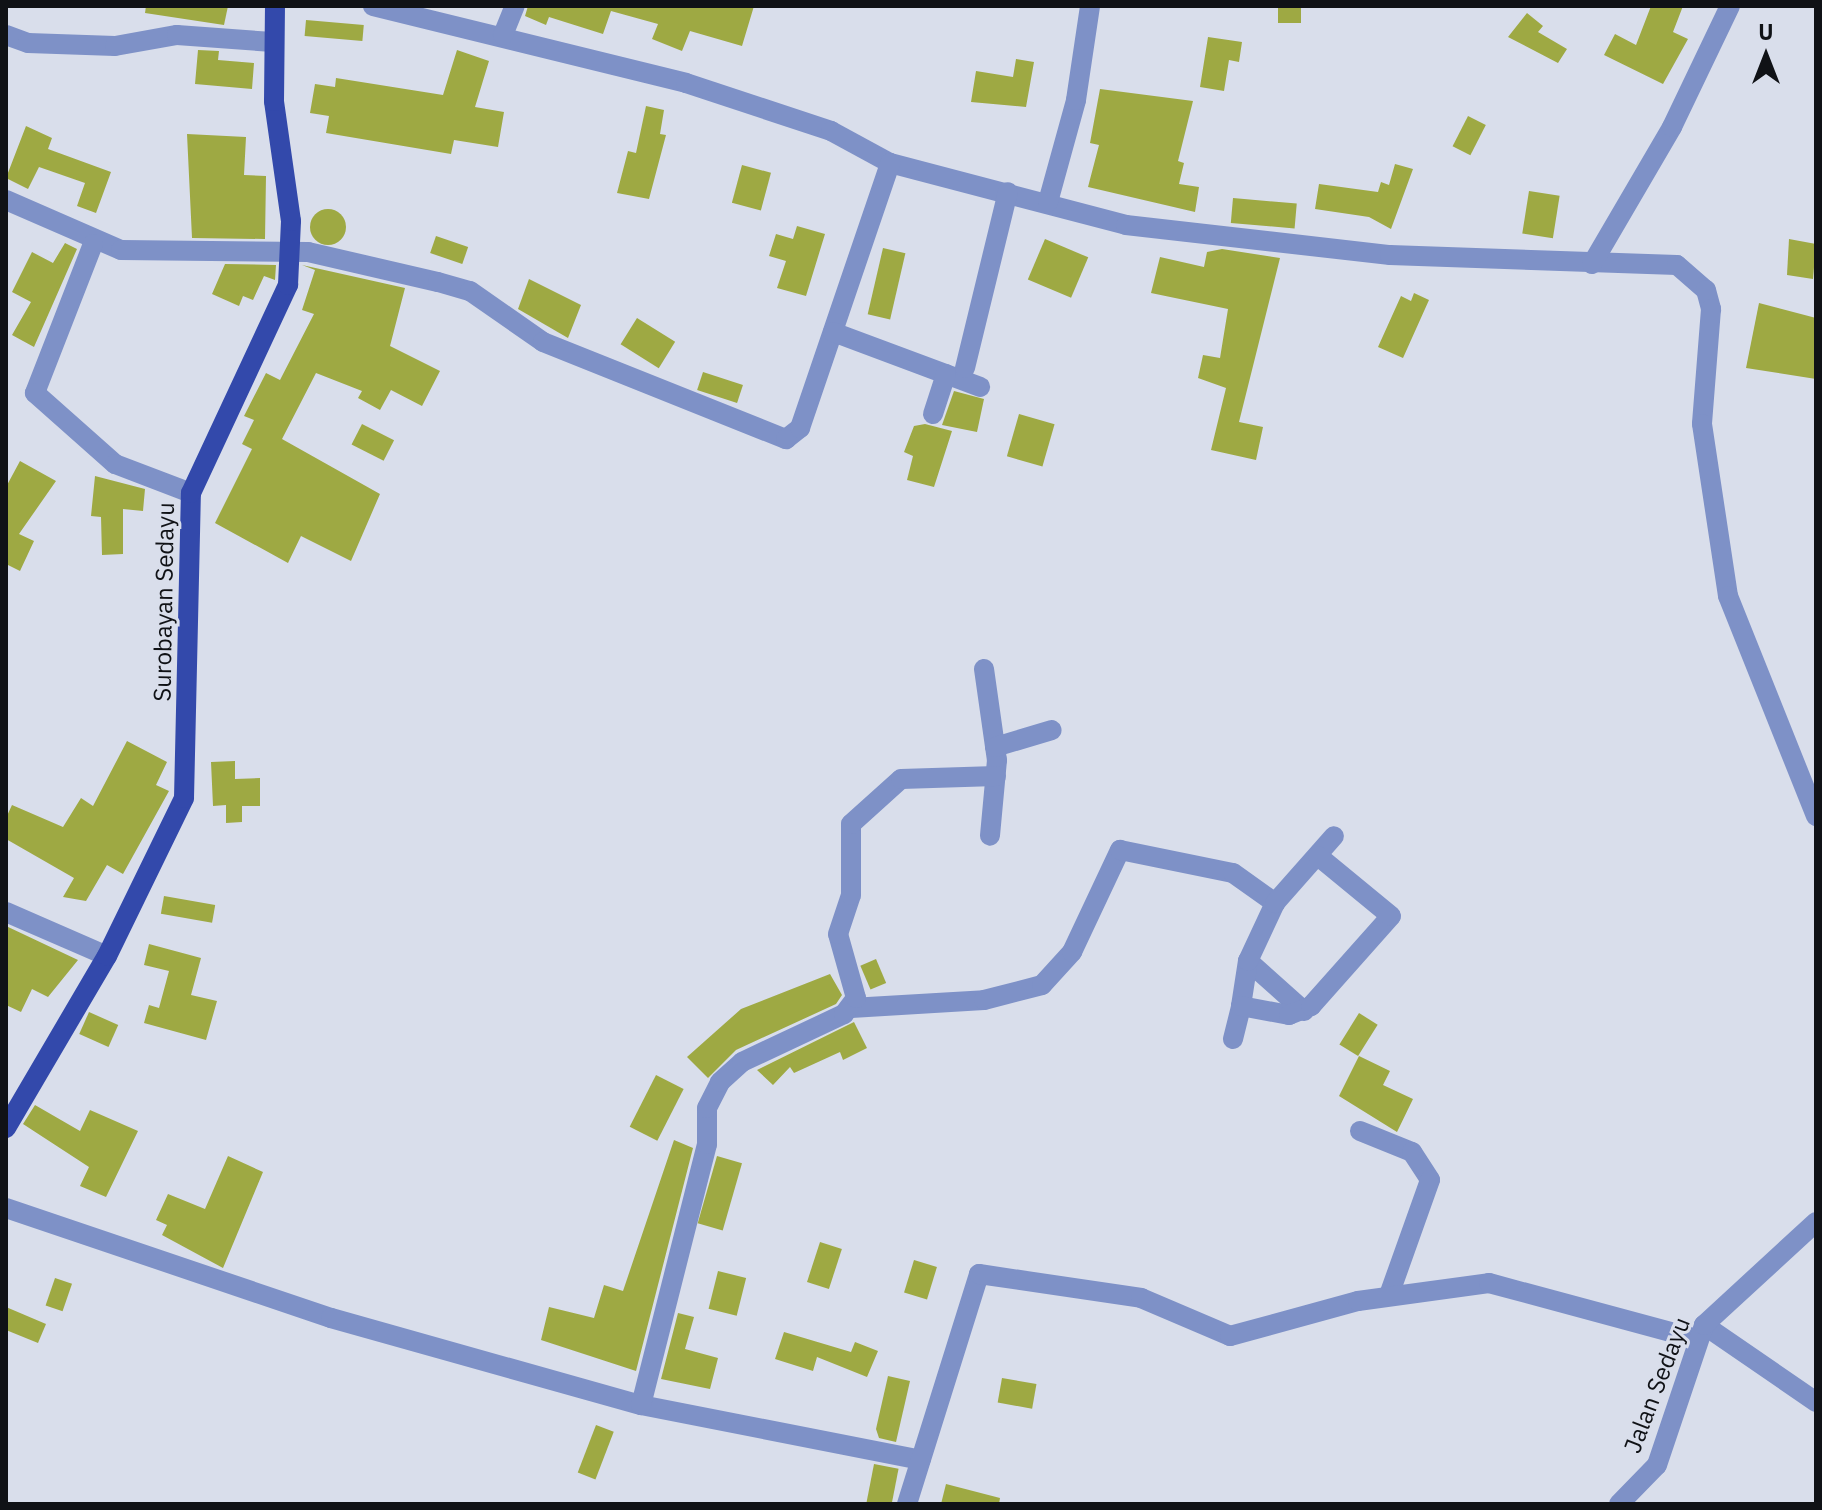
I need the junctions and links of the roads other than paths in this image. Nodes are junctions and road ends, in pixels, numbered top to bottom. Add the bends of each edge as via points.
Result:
1 (275, 6) edge
2 (373, 6) edge
3 (515, 6) edge
4 (1090, 6) edge
5 (1730, 6) edge
6 (6, 35) edge
7 (503, 35) junction
8 (273, 42) junction
9 (890, 163) junction
10 (1008, 192) junction
11 (1048, 202) junction
12 (9, 208) edge
13 (93, 244) junction
14 (291, 251) junction
15 (1592, 264) junction
16 (833, 332) junction
17 (955, 371) junction
18 (980, 387) dead end
19 (933, 414) dead end
20 (191, 493) junction
21 (984, 669) dead end
22 (1052, 730) dead end
23 (995, 747) junction
24 (996, 776) junction
25 (1816, 816) edge
26 (990, 836) dead end
27 (1334, 836) dead end
28 (1318, 856) junction
29 (1275, 903) junction
30 (6, 912) edge
31 (107, 956) junction
32 (1248, 961) junction
33 (1241, 1006) junction
34 (851, 1008) junction
35 (1304, 1011) junction
36 (1233, 1039) dead end
37 (6, 1128) edge
38 (1360, 1131) dead end
39 (6, 1208) edge
40 (1816, 1222) edge
41 (1389, 1295) junction
42 (1701, 1332) junction
43 (1816, 1402) edge
44 (641, 1405) junction
45 (921, 1460) junction
46 (907, 1504) edge
47 (1619, 1504) edge

1 - 8 main road, Surobayan Sedayu
2 - 7 street
3 - 7 street
4 - 11 street via 1076,100
5 - 15 street via 1672,127
6 - 8 street via 28,43 115,46 177,35
7 - 9 street via 686,83 831,131
8 - 14 main road, Surobayan Sedayu
9 - 10 street
9 - 16 street
10 - 11 street
10 - 17 street
11 - 15 street via 1126,225 1390,255
12 - 13 street
13 - 14 street
13 - 20 street via 35,393 115,464
14 - 16 street via 470,291 543,342 781,439 800,428
14 - 20 main road, Surobayan Sedayu via 281,310
15 - 25 street via 1677,265 1706,290 1711,329 1702,424 1728,596
16 - 17 street
17 - 18 street
17 - 19 street
20 - 31 main road, Surobayan Sedayu via 189,775
21 - 23 street
22 - 23 street
23 - 24 street
24 - 26 street
24 - 34 street via 901,779 851,824 851,895 838,934 857,985
27 - 28 street
28 - 29 street
28 - 35 street via 1391,916
29 - 32 street
29 - 34 street via 1233,873 1120,850 1067,960 1042,985 984,1000
30 - 31 street
31 - 37 main road, Surobayan Sedayu
32 - 33 street
32 - 35 street
33 - 35 street
33 - 36 street
34 - 44 street via 742,1062 720,1082 707,1108 707,1144
38 - 41 street via 1412,1152 1430,1180
39 - 44 street via 331,1318
40 - 42 street, Jalan Sedayu
41 - 42 street via 1489,1283
41 - 45 street via 1230,1336 1141,1298 976,1275
42 - 43 street
42 - 47 street, Jalan Sedayu via 1657,1465
44 - 45 street
45 - 46 street

